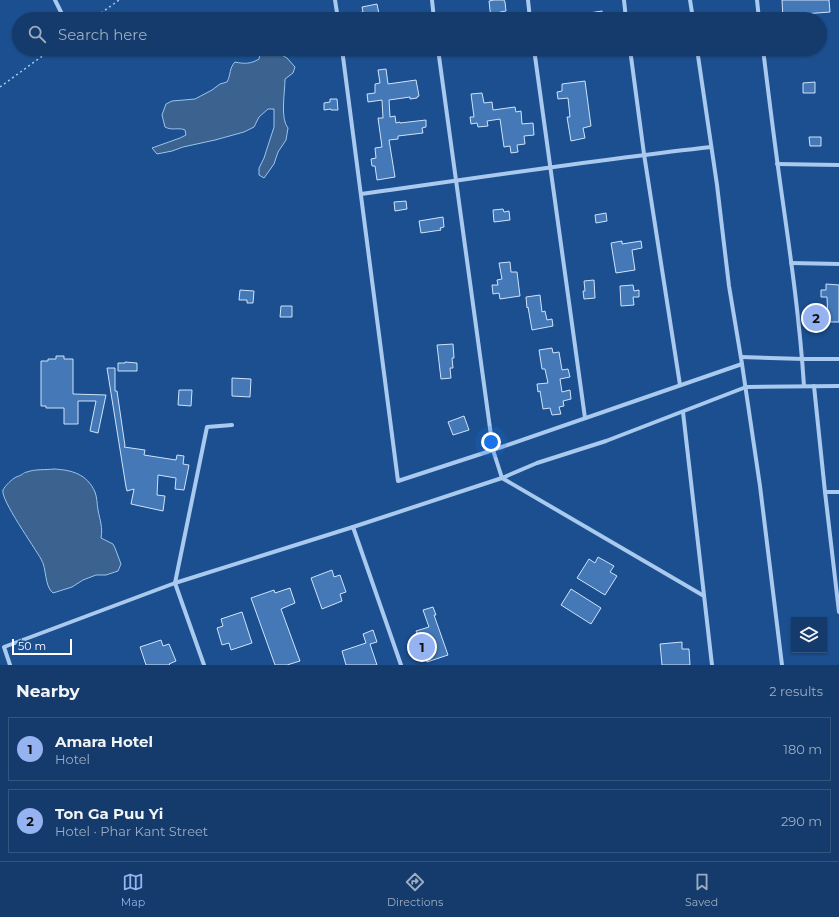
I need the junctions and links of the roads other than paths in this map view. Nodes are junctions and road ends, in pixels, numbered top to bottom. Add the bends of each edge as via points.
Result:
1 (55, 0) edge
2 (335, 0) edge
3 (432, 0) edge
4 (528, 0) edge
5 (624, 0) edge
6 (690, 0) edge
7 (757, 0) edge
8 (61, 12) edge
9 (337, 12) edge
10 (433, 12) edge
11 (529, 12) edge
12 (625, 12) edge
13 (692, 12) edge
14 (758, 12) edge
15 (343, 56) edge
16 (439, 56) edge
17 (535, 56) edge
18 (631, 56) edge
19 (699, 56) edge
20 (764, 56) edge
21 (711, 147) junction
22 (644, 154) junction
23 (777, 164) junction
24 (839, 164) edge
25 (550, 167) junction
26 (456, 181) junction
27 (361, 194) junction
28 (791, 264) junction
29 (839, 264) edge
30 (741, 357) junction
31 (803, 359) junction
32 (839, 359) edge
33 (742, 364) junction
34 (680, 385) junction
35 (804, 386) junction
36 (814, 386) junction
37 (839, 386) edge
38 (746, 387) junction
39 (683, 412) junction
40 (585, 418) junction
41 (232, 424) dead end
42 (493, 450) junction
43 (502, 478) junction
44 (825, 492) junction
45 (839, 492) edge
46 (353, 527) junction
47 (175, 583) junction
48 (704, 596) junction
49 (839, 609) edge
50 (10, 665) edge
51 (204, 665) edge
52 (401, 665) edge
53 (712, 665) edge
54 (782, 665) edge

1 - 8 street
2 - 9 street
3 - 10 street
4 - 11 street
5 - 12 street
6 - 13 street
7 - 14 street
15 - 27 street
16 - 26 street
17 - 25 street
18 - 22 street
19 - 21 street
20 - 23 street
21 - 22 street
21 - 30 street
22 - 25 street
22 - 34 street
23 - 24 street
23 - 28 street
25 - 26 street
25 - 40 street
26 - 27 street
26 - 42 street
27 - 42 street via 398,481
28 - 29 street
28 - 31 street
30 - 31 street
30 - 33 street
31 - 32 street
31 - 35 street
33 - 34 street
33 - 38 street
34 - 40 street
35 - 36 street
35 - 38 street
36 - 37 street
36 - 44 street
38 - 39 street
38 - 54 street
39 - 43 street via 537,463
39 - 48 street
40 - 42 street
41 - 47 street via 207,427
42 - 43 street
43 - 46 street
43 - 48 street
44 - 45 street
44 - 49 street
46 - 47 street
46 - 52 street
47 - 50 street via 4,647
47 - 51 street
48 - 53 street

